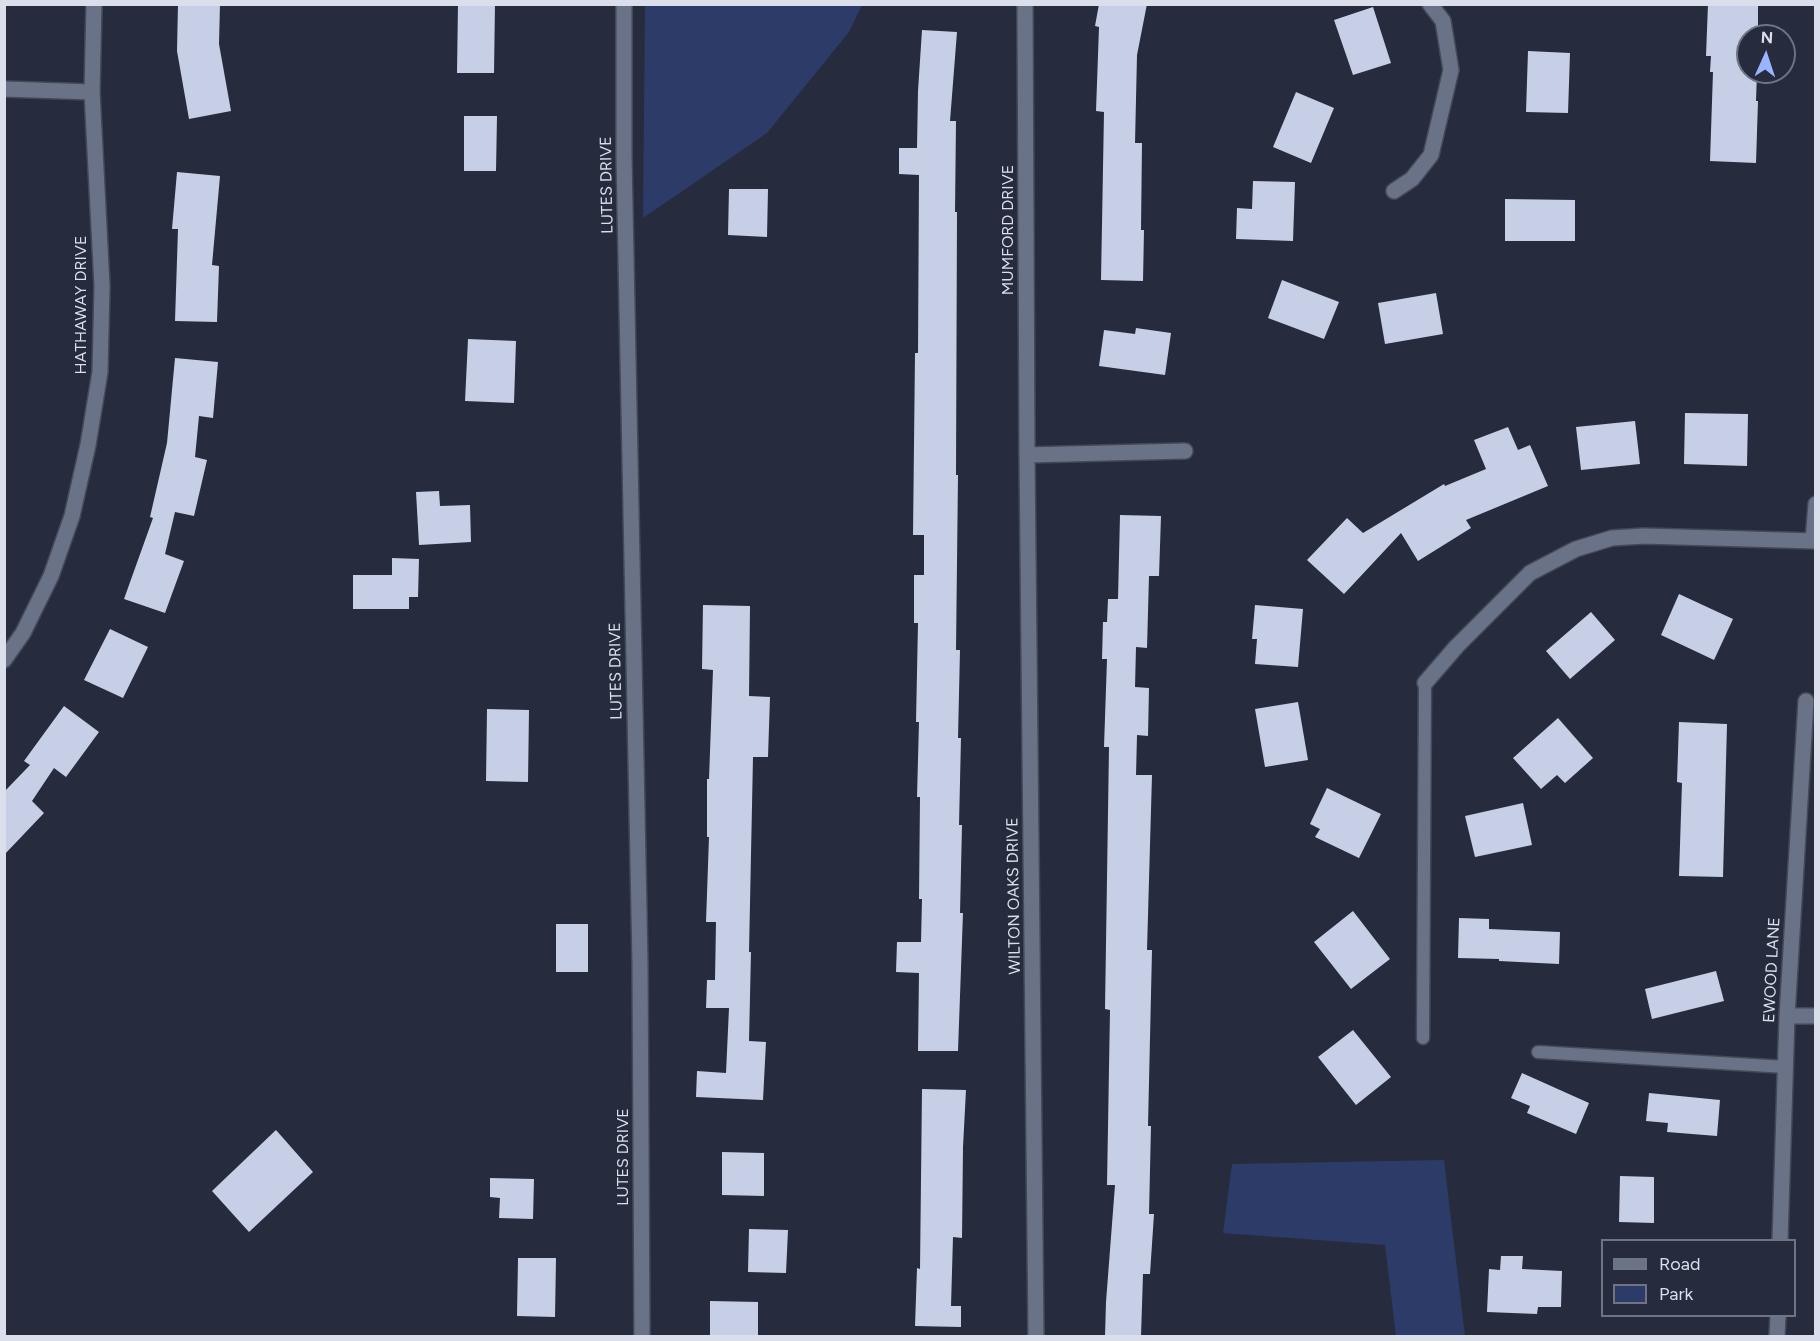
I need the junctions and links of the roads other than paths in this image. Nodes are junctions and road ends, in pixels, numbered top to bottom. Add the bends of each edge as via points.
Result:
1 (94, 4) edge
2 (624, 4) edge
3 (1025, 4) edge
4 (1430, 4) edge
5 (4, 89) edge
6 (92, 92) junction
7 (1394, 190) dead end
8 (1185, 452) dead end
9 (1027, 455) junction
10 (1815, 504) edge
11 (1814, 541) edge
12 (4, 660) edge
13 (1425, 683) joint
14 (1806, 701) dead end
15 (1787, 1016) junction
16 (1815, 1016) edge
17 (1423, 1038) dead end
18 (1538, 1052) dead end
19 (1786, 1067) junction
20 (1780, 1239) edge
21 (1778, 1317) edge
22 (642, 1336) edge
23 (1036, 1336) edge
24 (1777, 1336) edge

1 - 6 street, HATHAWAY DRIVE
2 - 22 street, LUTES DRIVE via 640,950
3 - 9 street, MUMFORD DRIVE
4 - 7 street via 1443,21 1451,70 1431,155 1412,179
5 - 6 street
6 - 12 street, HATHAWAY DRIVE via 102,286 97,393 72,516 51,576 23,633
8 - 9 street
9 - 23 street, WILTON OAKS DRIVE
10 - 11 street
11 - 13 street via 1644,536 1612,538 1576,549 1530,573
13 - 17 lane
14 - 15 street, EWOOD LANE
15 - 16 street
15 - 19 street, EWOOD LANE
18 - 19 lane
19 - 20 street, EWOOD LANE
21 - 24 street

